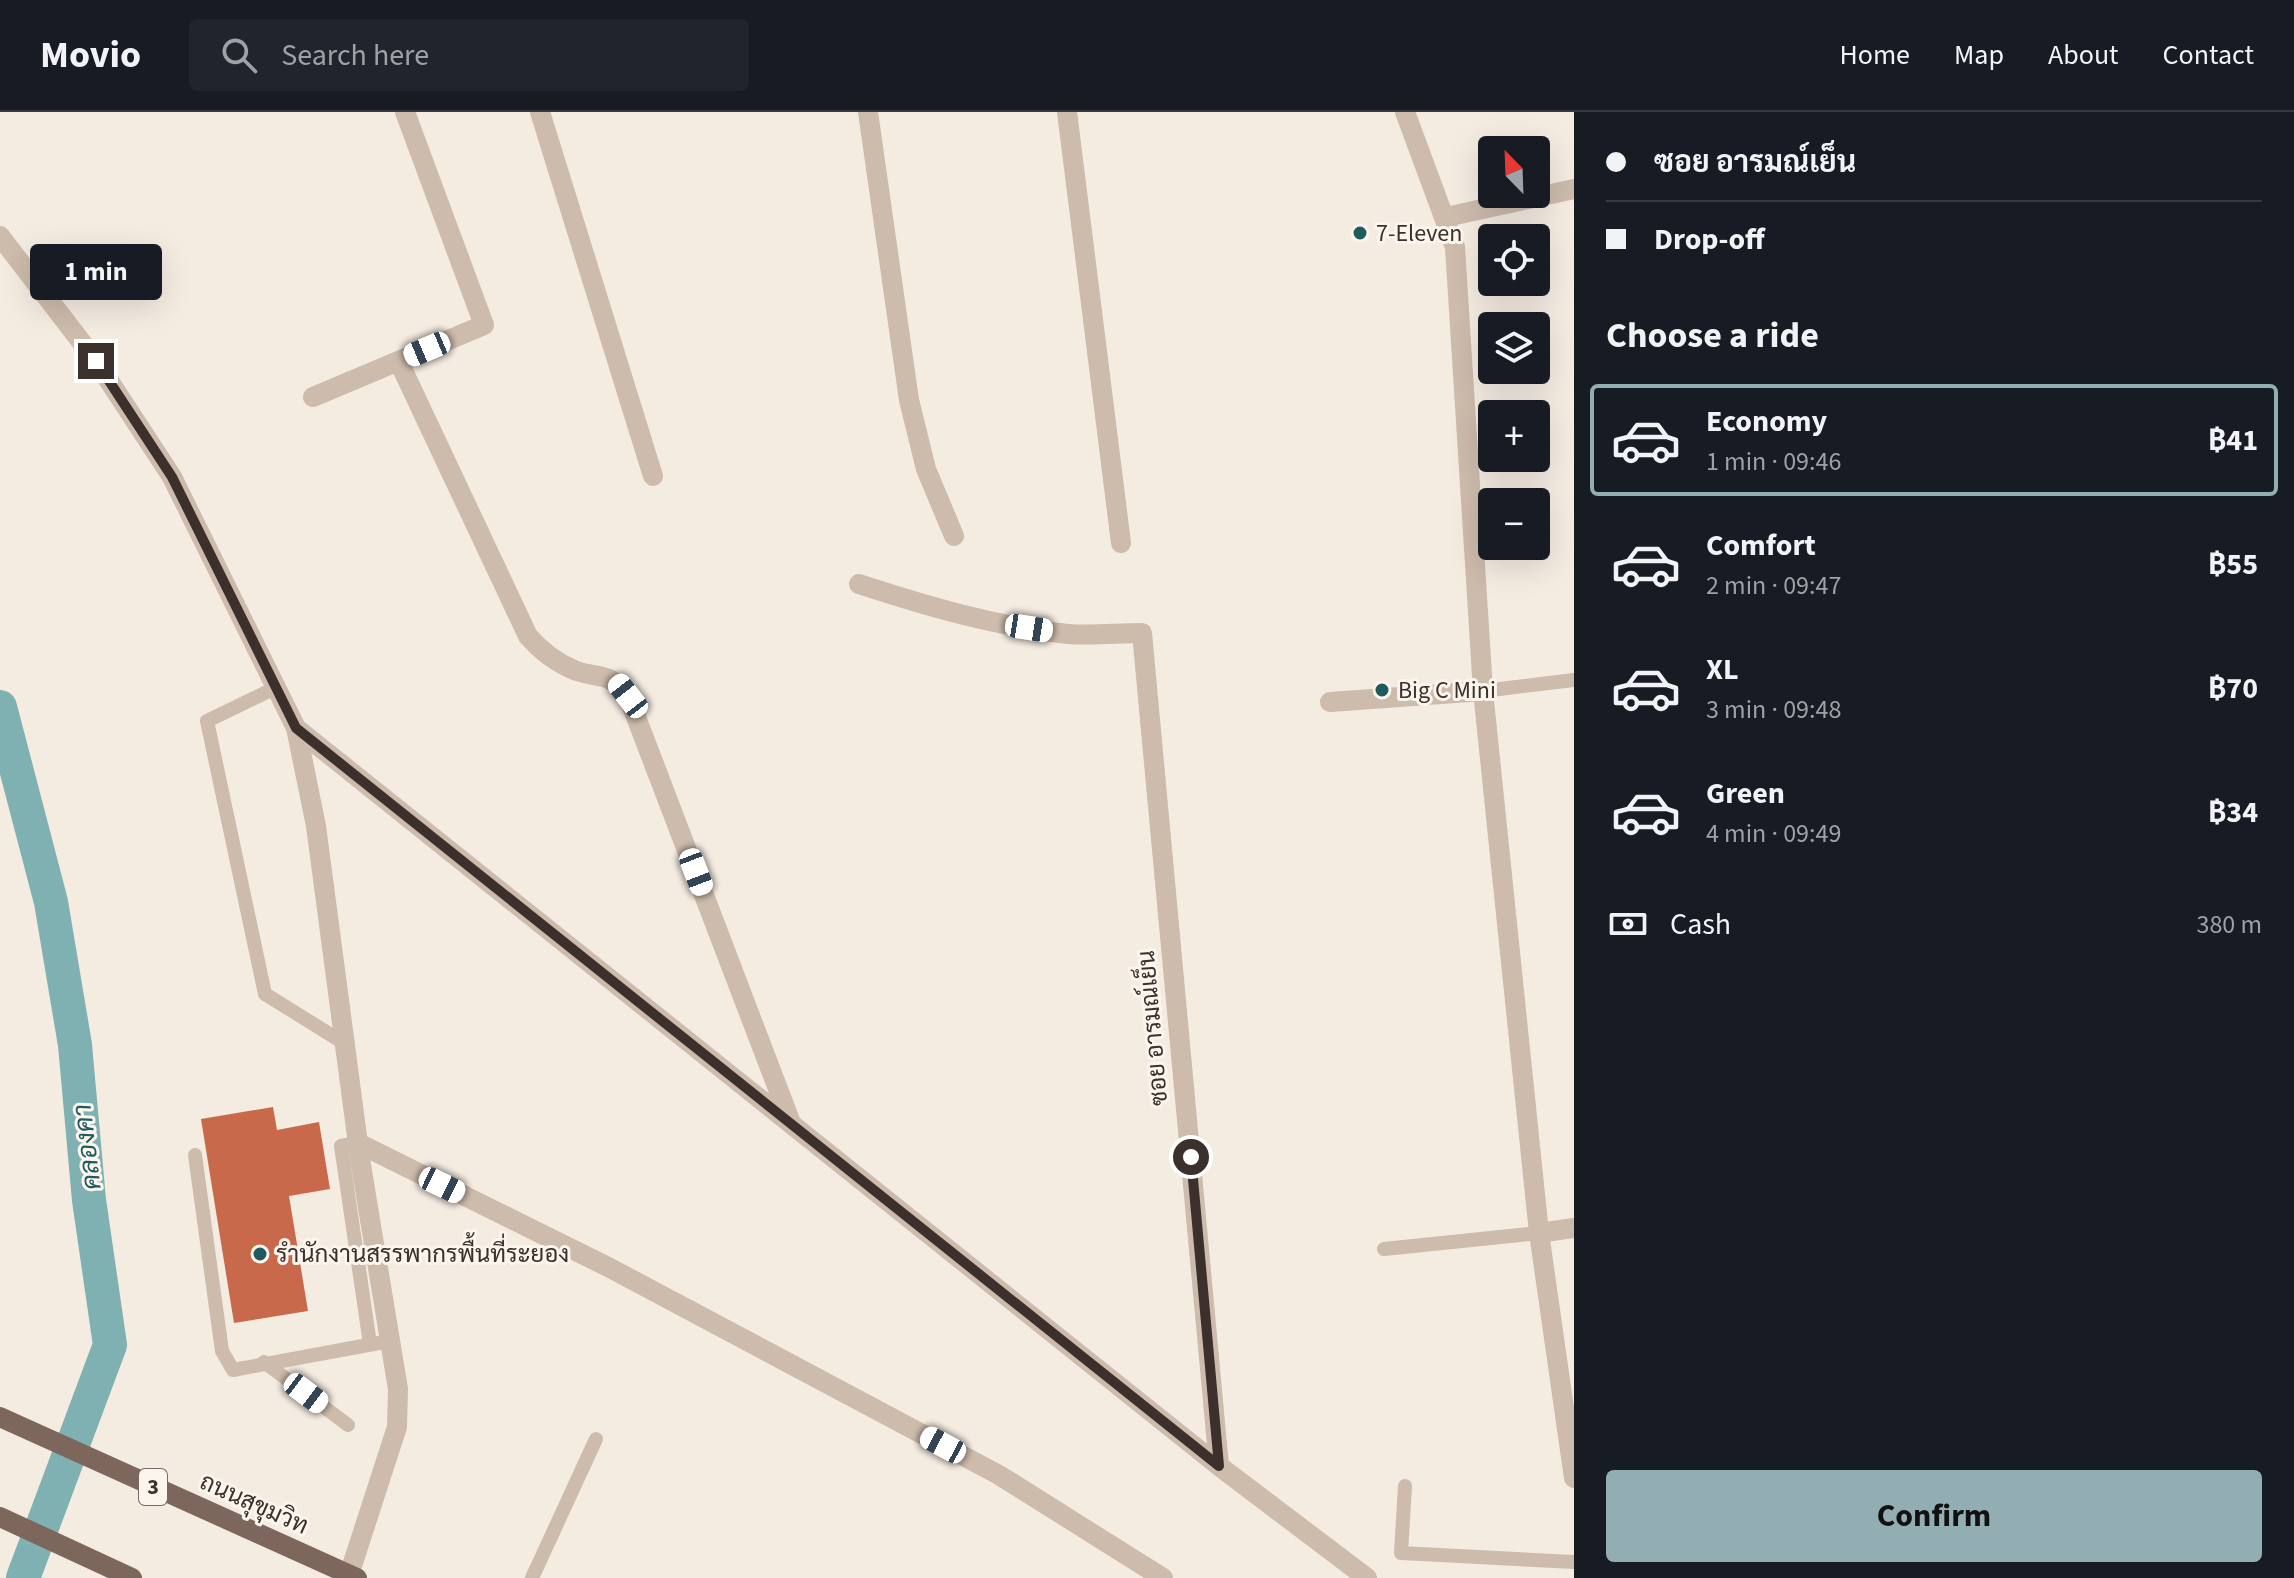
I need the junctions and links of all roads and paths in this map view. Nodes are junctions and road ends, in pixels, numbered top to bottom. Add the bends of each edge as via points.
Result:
1 (405, 112) edge
2 (540, 112) edge
3 (868, 112) edge
4 (1067, 112) edge
5 (1405, 112) edge
6 (1574, 189) edge
7 (1446, 217) junction
8 (0, 236) edge
9 (399, 362) junction
10 (313, 397) dead end
11 (653, 476) dead end
12 (954, 536) dead end
13 (1121, 543) dead end
14 (859, 584) dead end
15 (1574, 680) edge
16 (277, 687) junction
17 (1483, 691) junction
18 (1330, 702) dead end
19 (296, 728) junction
20 (344, 1043) junction
21 (791, 1123) junction
22 (358, 1143) junction
23 (195, 1155) dead end
24 (1574, 1228) edge
25 (1539, 1233) junction
26 (1384, 1249) dead end
27 (380, 1342) junction
28 (264, 1362) junction
29 (4, 1419) edge
30 (1569, 1422) edge
31 (348, 1425) dead end
32 (596, 1439) dead end
33 (1219, 1466) junction
34 (1574, 1478) edge
35 (1405, 1486) dead end
36 (0, 1517) edge
37 (1574, 1562) edge
38 (353, 1576) edge
39 (132, 1578) edge
40 (532, 1578) edge
41 (1163, 1578) edge
42 (1367, 1578) edge

1 - 9 street via 484,325
2 - 11 street
3 - 12 street via 909,400 926,469
4 - 13 street
5 - 7 street
6 - 7 street
7 - 17 street via 1455,247
8 - 16 street via 96,361 172,477
9 - 10 street
9 - 21 street via 528,636 545,654 574,670 609,677 628,696
14 - 33 street, ซอย อารมณ์เย็น via 916,603 1043,630 1142,633
15 - 17 lane
16 - 19 street
16 - 20 lane via 207,721 265,994
17 - 18 street
17 - 25 street
19 - 20 street via 316,826
19 - 21 street
20 - 22 street
21 - 33 street
22 - 27 street
22 - 41 street via 610,1268 999,1475
23 - 28 lane via 222,1351 233,1370
24 - 25 street
25 - 26 lane
25 - 30 street
27 - 28 lane
27 - 38 street via 398,1389 397,1427
28 - 31 lane
29 - 38 main road, ถนนสุขุมวิท / 3
30 - 34 street
32 - 40 lane
33 - 42 street
35 - 37 lane via 1401,1553
36 - 39 main road

